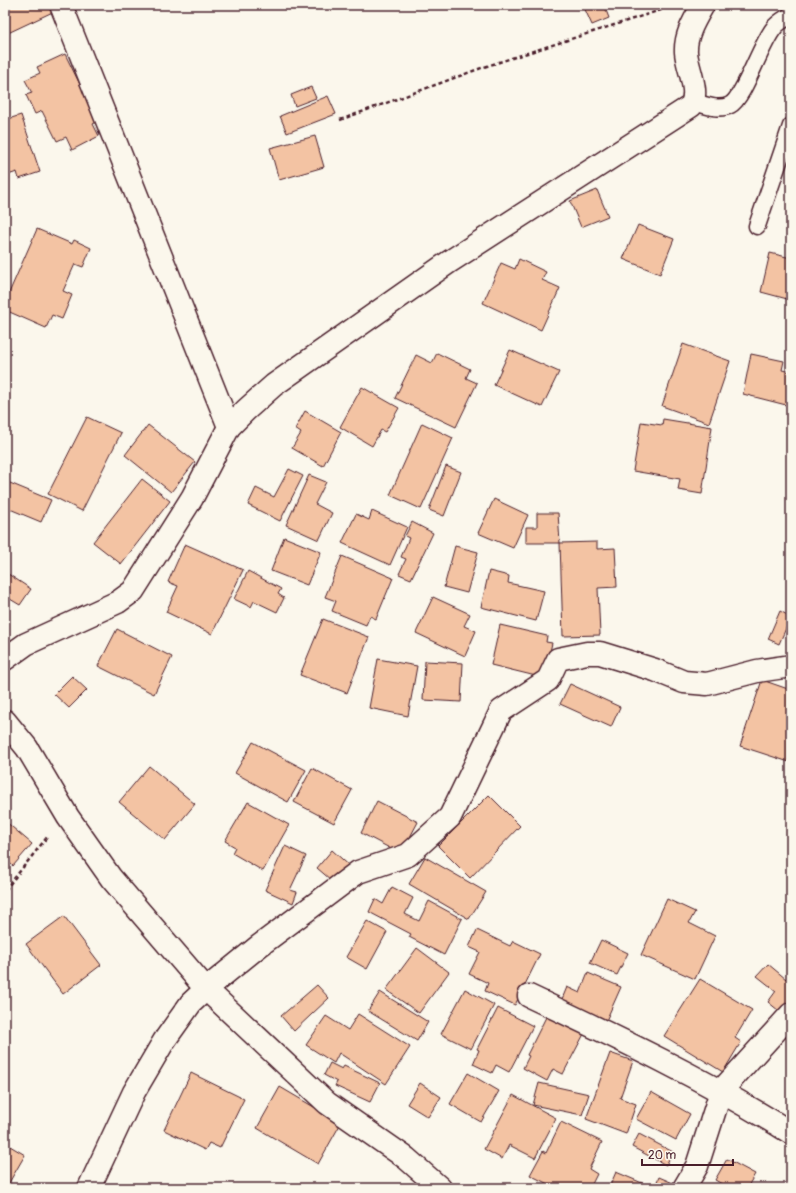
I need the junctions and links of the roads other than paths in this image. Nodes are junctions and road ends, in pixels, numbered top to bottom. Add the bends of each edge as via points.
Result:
1 (61, 5) edge
2 (702, 5) edge
3 (791, 15) edge
4 (694, 102) junction
5 (791, 126) edge
6 (757, 226) dead end
7 (229, 427) junction
8 (5, 659) edge
9 (791, 666) edge
10 (5, 721) edge
11 (206, 989) junction
12 (529, 996) dead end
13 (791, 1014) edge
14 (721, 1091) junction
15 (791, 1133) edge
16 (89, 1188) edge
17 (440, 1188) edge
18 (684, 1188) edge

1 - 7 street
2 - 4 street via 688,33 686,51
3 - 4 lane via 774,28 739,97 722,108
4 - 7 street via 665,124 448,262 274,385
5 - 6 lane
7 - 8 street via 192,498 133,591 118,602 26,644
9 - 11 street via 757,671 707,684 684,682 600,653 558,659 548,680 501,711 450,817 408,855 358,872
10 - 11 street via 27,748 68,817 111,878
11 - 16 street via 191,1003 131,1098
11 - 17 street via 326,1102 406,1158
12 - 14 street via 656,1056
13 - 14 street
14 - 15 street
14 - 18 street via 697,1166

